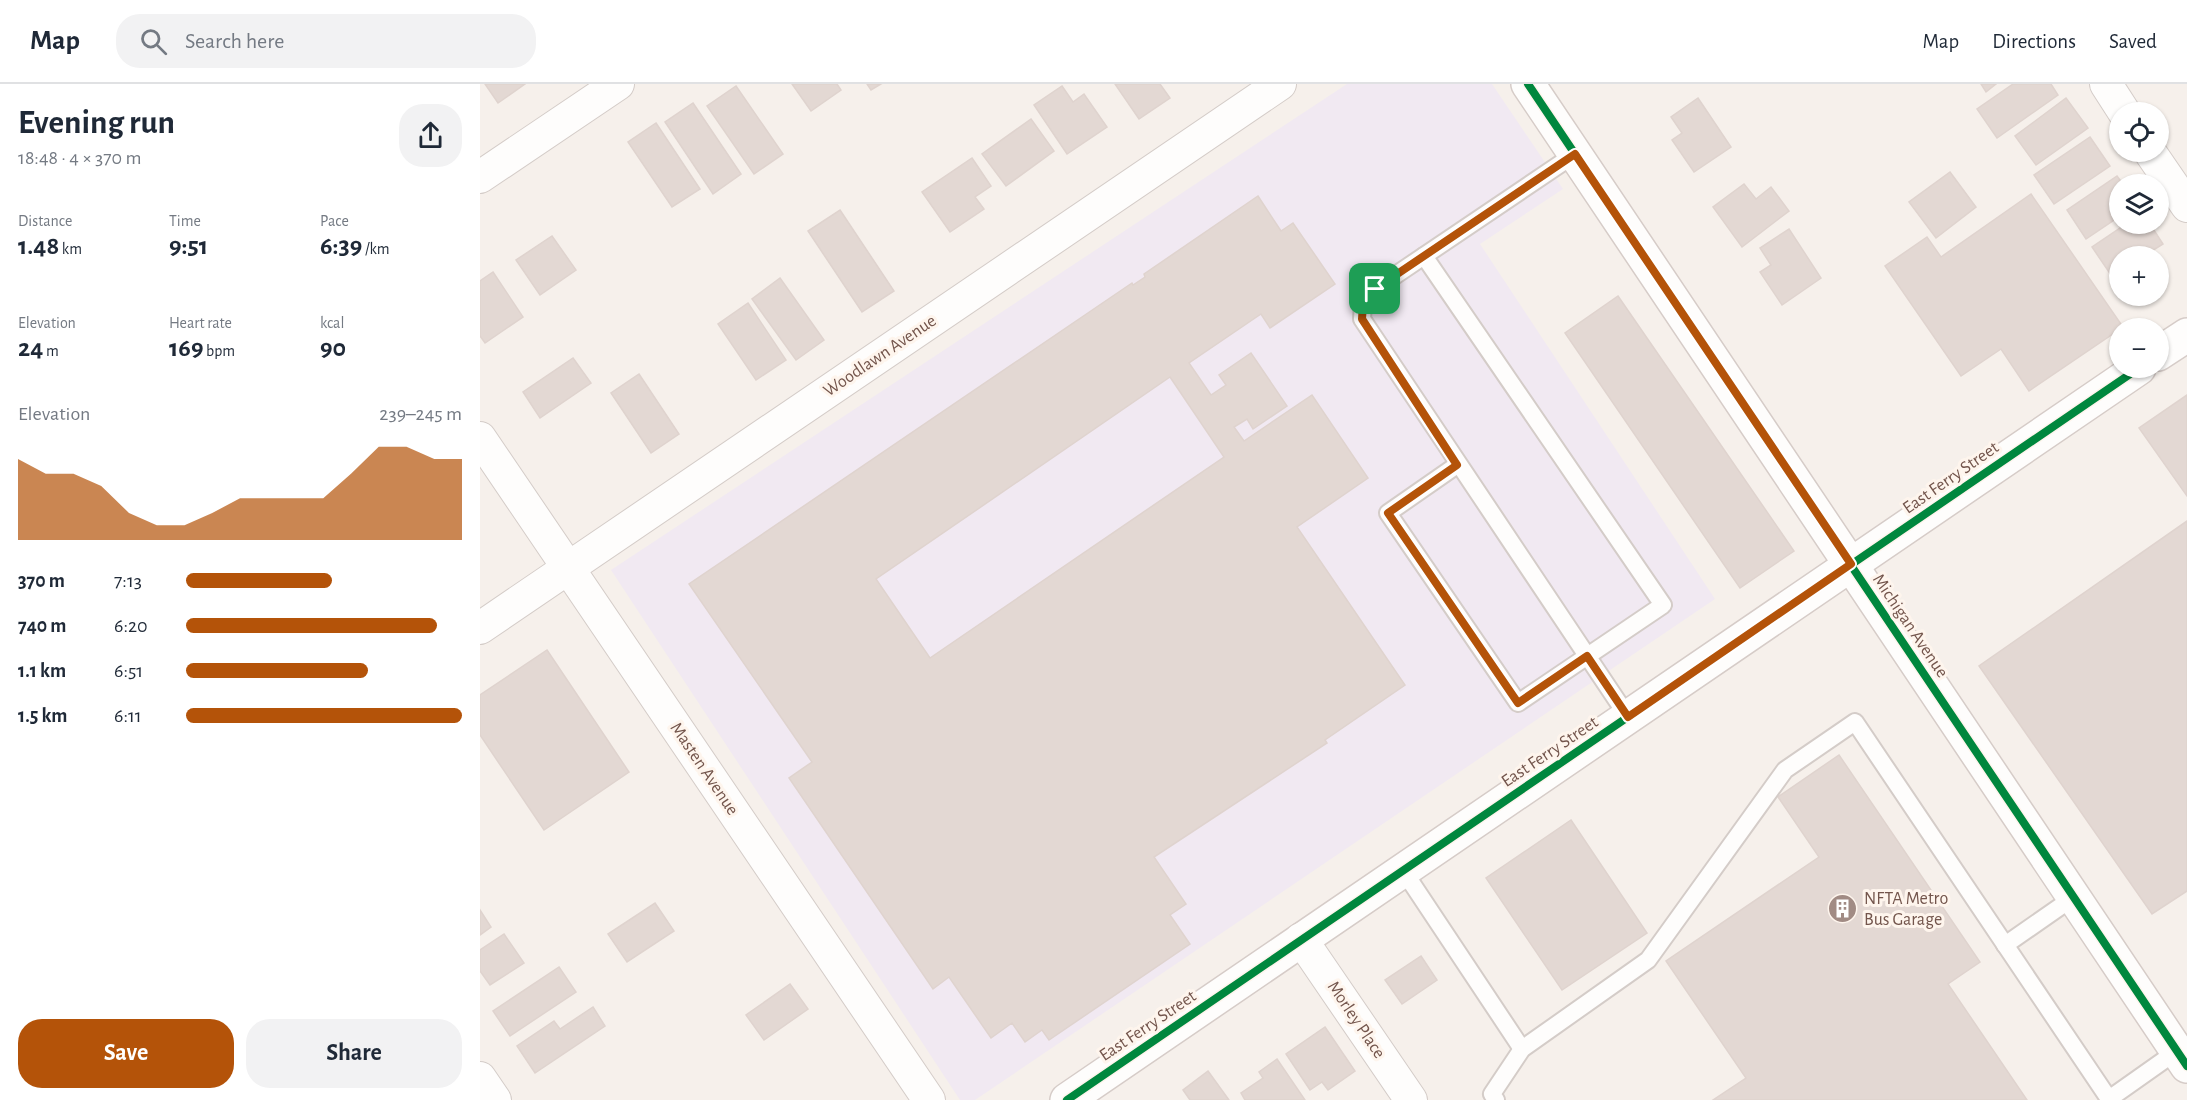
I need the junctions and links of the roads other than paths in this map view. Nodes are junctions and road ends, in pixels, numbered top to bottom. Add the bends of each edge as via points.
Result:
1 (618, 84) edge
2 (1280, 84) edge
3 (1528, 84) edge
4 (2106, 84) edge
5 (2118, 102) edge
6 (1575, 154) junction
7 (2157, 162) edge
8 (480, 177) edge
9 (2187, 206) edge
10 (1424, 256) junction
11 (2187, 335) edge
12 (2169, 347) edge
13 (2124, 378) edge
14 (480, 438) edge
15 (1457, 465) junction
16 (1851, 564) junction
17 (568, 568) junction
18 (480, 628) edge
19 (1587, 656) junction
20 (1628, 717) junction
21 (1402, 870) junction
22 (2074, 897) junction
23 (1301, 939) junction
24 (2005, 945) junction
25 (1522, 1049) junction
26 (2182, 1058) edge
27 (480, 1078) edge
28 (495, 1100) edge
29 (929, 1100) edge
30 (1067, 1100) edge
31 (1411, 1100) edge
32 (1496, 1100) edge

1 - 8 street
2 - 17 street, Woodlawn Avenue
3 - 6 street, Michigan Avenue
4 - 5 street
6 - 10 lane
6 - 16 street, Michigan Avenue
7 - 9 street
10 - 15 lane via 1375,289 1363,304 1362,319
10 - 19 lane via 1663,605
11 - 12 street
13 - 16 street, East Ferry Street
14 - 17 street, Masten Avenue
15 - 19 lane
15 - 19 lane via 1388,513 1394,522 1518,703
16 - 20 street, East Ferry Street
16 - 22 street, Michigan Avenue
17 - 18 street, Woodlawn Avenue
17 - 29 street, Masten Avenue
19 - 20 lane
20 - 21 street, East Ferry Street
21 - 23 street, East Ferry Street
21 - 25 lane
22 - 24 lane
22 - 26 street, Michigan Avenue
23 - 30 street, East Ferry Street
23 - 31 street, Morley Place
24 - 25 lane via 1855,722 1785,770 1648,960
24 - 26 lane via 2109,1098
25 - 32 lane via 1492,1094
27 - 28 street

